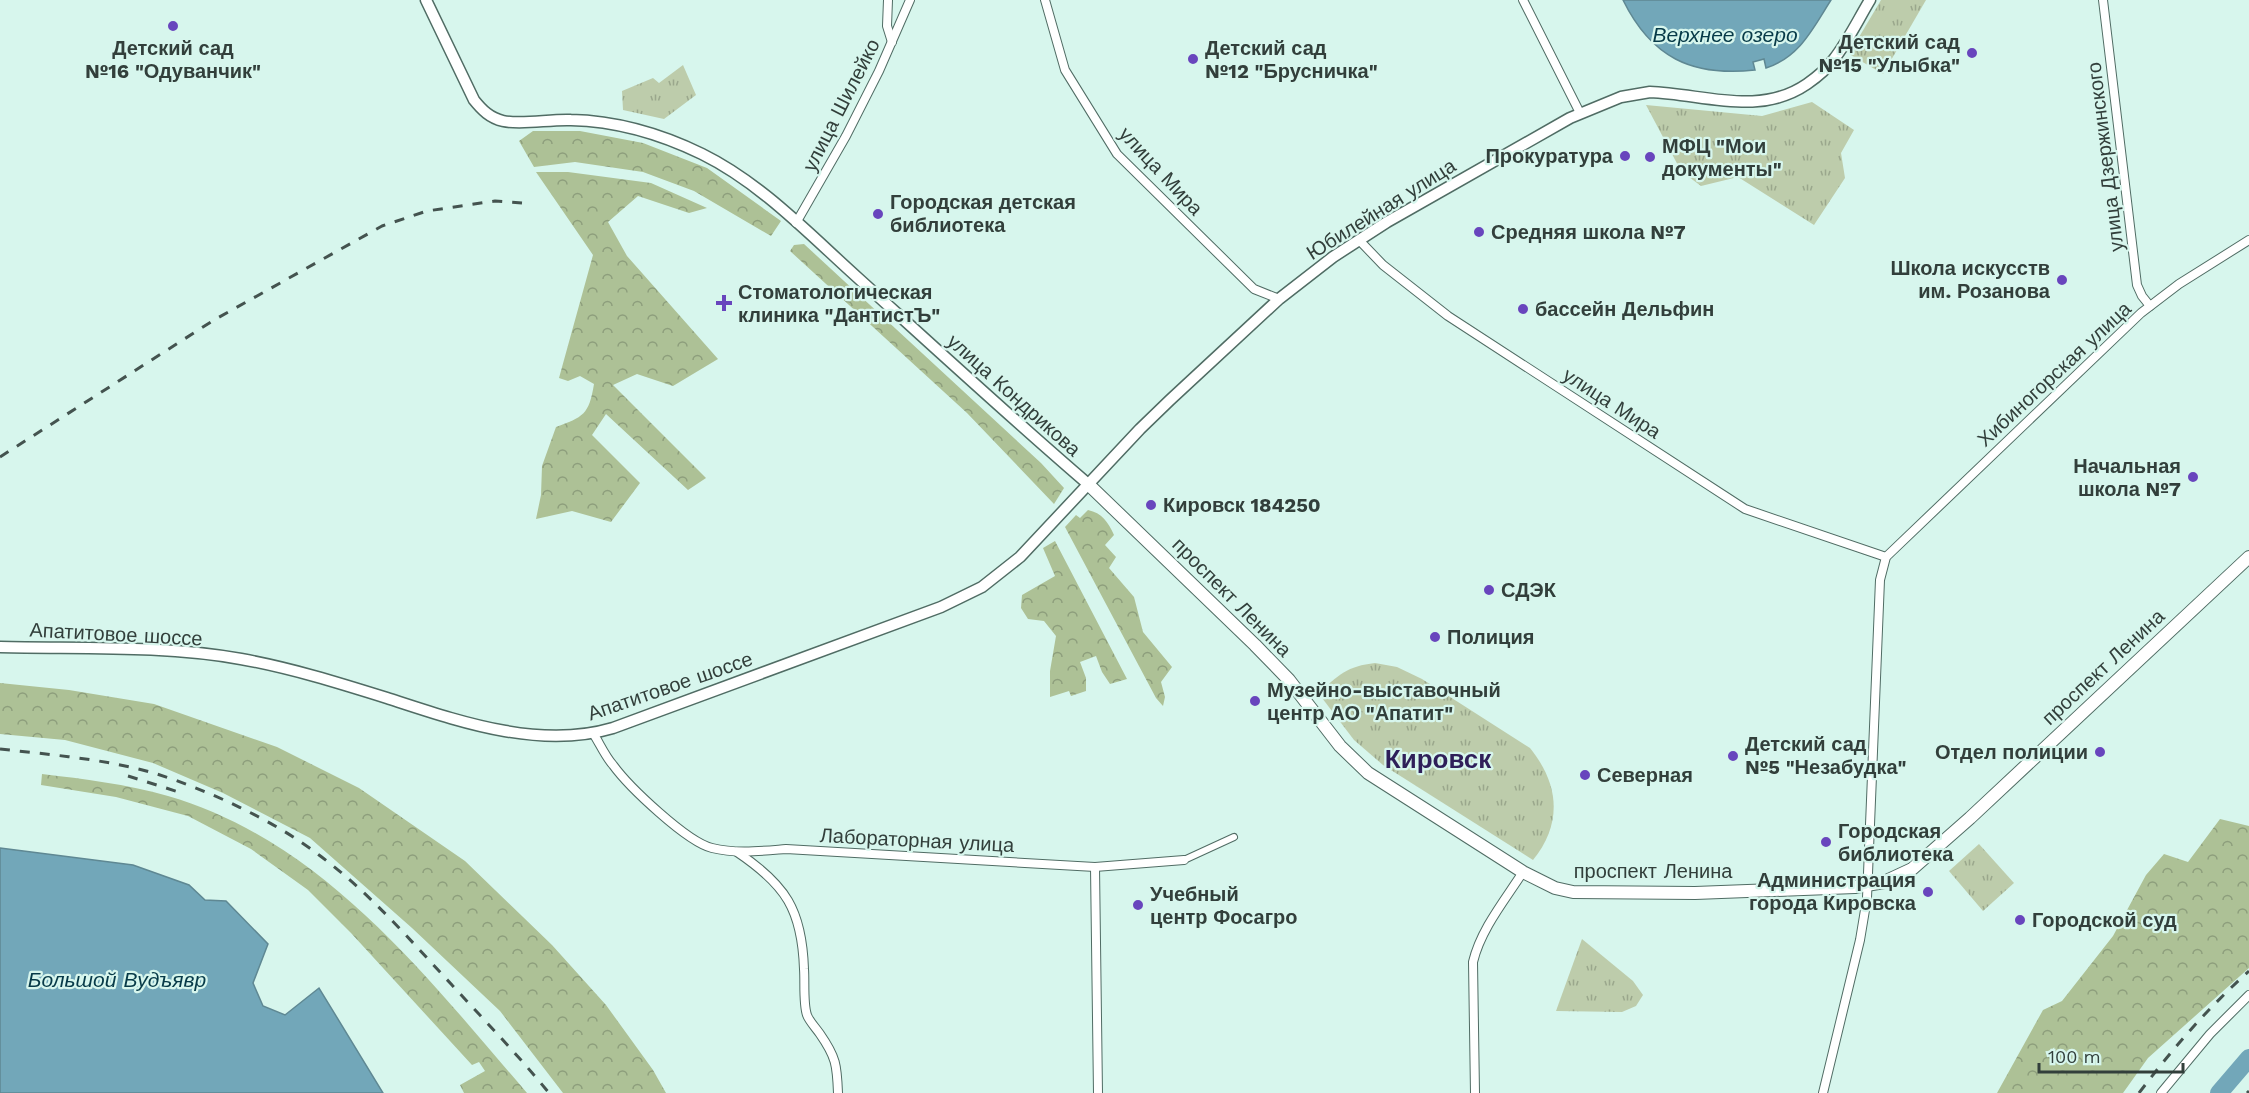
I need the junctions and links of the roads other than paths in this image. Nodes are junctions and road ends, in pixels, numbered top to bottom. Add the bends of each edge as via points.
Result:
1 (426, 0) edge
2 (888, 0) edge
3 (910, 0) edge
4 (1045, 0) edge
5 (1523, 0) edge
6 (1870, 0) edge
7 (2103, 0) edge
8 (892, 42) junction
9 (1580, 112) junction
10 (796, 223) junction
11 (1359, 240) junction
12 (2249, 240) edge
13 (1279, 299) junction
14 (2150, 306) junction
15 (1088, 484) junction
16 (1886, 557) junction
17 (2249, 557) edge
18 (0, 647) edge
19 (593, 734) junction
20 (1234, 837) dead end
21 (737, 852) junction
22 (1184, 860) joint
23 (1095, 867) junction
24 (1527, 874) junction
25 (1868, 886) junction
26 (2249, 996) edge
27 (838, 1093) edge
28 (1098, 1093) edge
29 (1476, 1093) edge
30 (1823, 1093) edge
31 (2161, 1093) edge

1 - 10 street, улица Кондрикова via 483,111 503,121 573,120 627,127 662,137 733,171
2 - 8 street via 887,26
3 - 8 street, улица Шилейко
4 - 13 street, улица Мира via 1065,70 1117,154 1254,290
5 - 9 street
6 - 9 street, Юбилейная улица via 1827,69 1781,99 1749,103 1650,92 1621,97
7 - 14 street, улица Дзержинского via 2138,285
8 - 10 street, улица Шилейко via 846,136
9 - 11 street, Юбилейная улица
10 - 15 street, улица Кондрикова
11 - 13 street, Юбилейная улица
11 - 16 street, улица Мира via 1383,266 1448,316 1745,509
12 - 14 street, Хибиногорская улица
13 - 15 street, Юбилейная улица via 1140,429
14 - 16 street, Хибиногорская улица
15 - 19 street, Апатитовое шоссе via 1020,557 982,587 746,680
15 - 24 main road, проспект Ленина via 1255,645 1340,746 1368,773
16 - 25 street via 1880,580
17 - 25 main road, проспект Ленина via 1927,857 1912,869
18 - 19 street, Апатитовое шоссе via 147,649 239,659 285,668 472,725 561,737
19 - 21 street, Лабораторная улица via 624,778 685,835 710,848
20 - 22 street
21 - 23 street, Лабораторная улица via 786,849
21 - 27 street, Лабораторная улица via 778,884 794,913 803,939 806,1014 833,1053
22 - 23 street, Лабораторная улица
23 - 28 street
24 - 25 main road, проспект Ленина via 1555,888 1598,893
24 - 29 street via 1492,921 1473,962
25 - 30 street via 1860,940
26 - 31 street via 2210,1034

